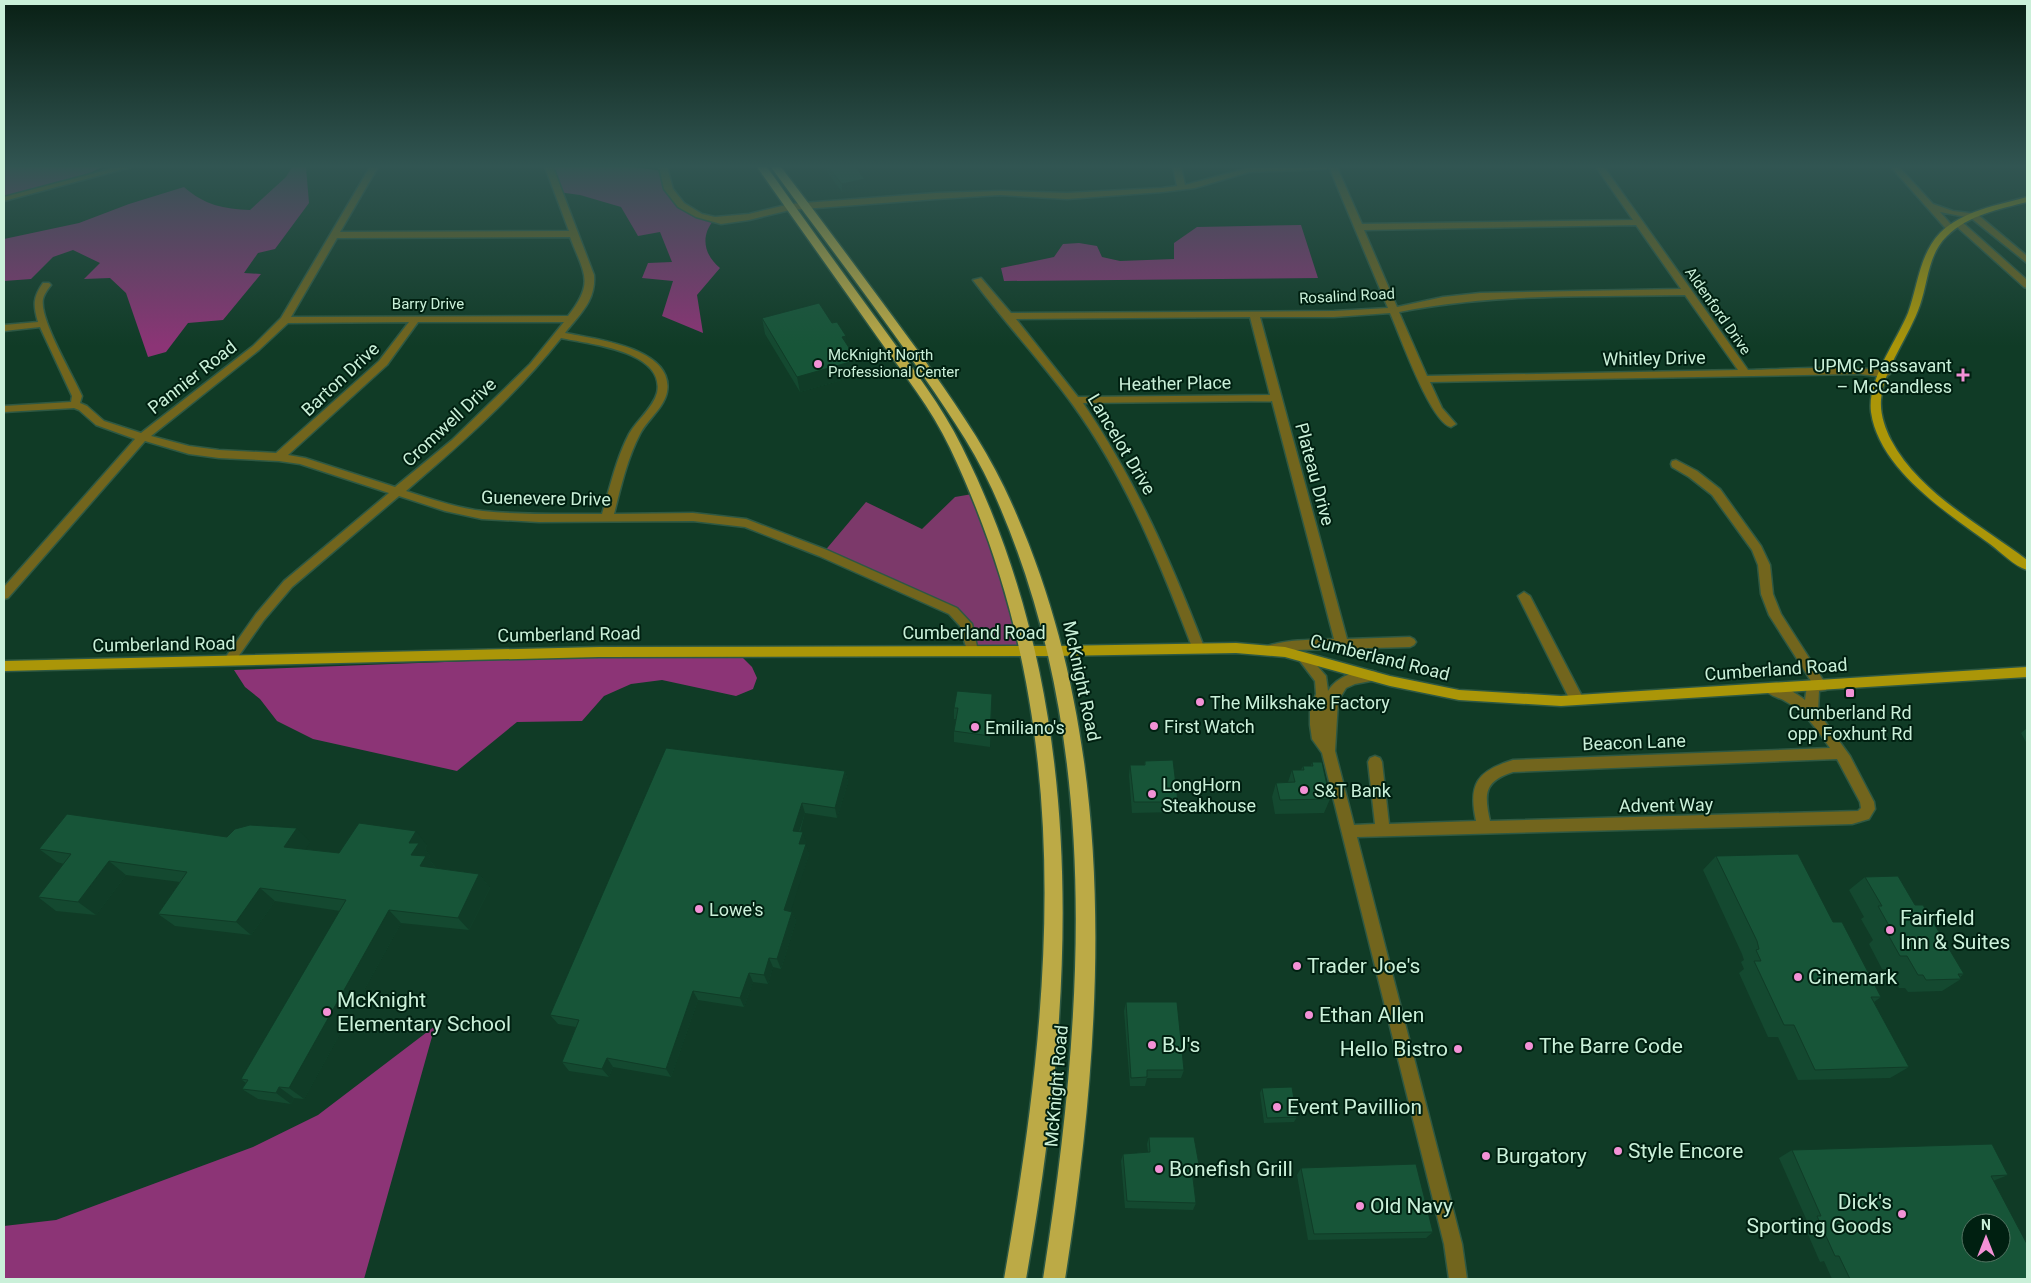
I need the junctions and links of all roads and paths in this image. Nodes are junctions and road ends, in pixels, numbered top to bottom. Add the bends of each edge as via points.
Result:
1 (338, 227) edge
2 (571, 227) edge
3 (806, 227) edge
4 (822, 227) edge
5 (1359, 227) joint
6 (1366, 227) edge
7 (1641, 227) edge
8 (1955, 227) joint
9 (1987, 227) edge
10 (574, 234) junction
11 (333, 235) junction
12 (2027, 260) edge
13 (978, 280) dead end
14 (46, 285) dead end
15 (2027, 285) edge
16 (1688, 292) junction
17 (1394, 310) junction
18 (1254, 314) junction
19 (1008, 316) junction
20 (416, 319) junction
21 (572, 319) junction
22 (285, 320) junction
23 (44, 324) junction
24 (4, 328) edge
25 (559, 335) junction
26 (1744, 372) junction
27 (1885, 374) junction
28 (1424, 380) junction
29 (1276, 398) junction
30 (1075, 400) junction
31 (75, 405) junction
32 (4, 410) edge
33 (1451, 424) dead end
34 (142, 438) junction
35 (279, 457) junction
36 (1676, 464) dead end
37 (398, 492) junction
38 (607, 517) junction
39 (2027, 566) edge
40 (4, 595) edge
41 (1524, 596) dead end
42 (1410, 642) dead end
43 (1342, 644) junction
44 (1198, 647) junction
45 (1029, 650) junction
46 (1268, 650) junction
47 (972, 651) junction
48 (1054, 651) junction
49 (1302, 656) junction
50 (229, 661) junction
51 (4, 666) edge
52 (2027, 672) edge
53 (1371, 676) junction
54 (1817, 686) junction
55 (1771, 689) junction
56 (1578, 700) junction
57 (1811, 713) junction
58 (1328, 751) junction
59 (1839, 753) junction
60 (1375, 762) dead end
61 (1485, 828) junction
62 (1383, 830) junction
63 (1348, 831) junction
64 (1014, 1279) edge
65 (1054, 1279) edge
66 (1458, 1279) edge

1 - 11 street, Pannier Road
2 - 10 street, Cromwell Drive
3 - 45 highway, McKnight Road via 914,378 951,438 998,544
4 - 48 highway, McKnight Road via 949,404 986,466 1030,568
5 - 6 street
5 - 17 street
7 - 16 street, Aldenford Drive
8 - 15 street
8 - 27 main road via 1937,242 1929,255 1914,311
9 - 12 street
10 - 11 street
10 - 21 street, Cromwell Drive via 589,275 590,287 586,300
11 - 22 street, Pannier Road
13 - 19 street, Lancelot Drive
14 - 23 street via 38,304
16 - 17 street, Rosalind Road via 1480,296
16 - 26 street, Aldenford Drive
17 - 18 street, Rosalind Road
17 - 28 street
18 - 19 street, Rosalind Road
18 - 29 street, Plateau Drive
19 - 30 street, Lancelot Drive
20 - 21 street, Barry Drive
20 - 22 street, Barry Drive
20 - 35 street, Barton Drive via 383,363
21 - 25 street, Cromwell Drive
22 - 34 street, Pannier Road via 256,348
23 - 24 street
23 - 31 street via 77,396
25 - 37 street, Cromwell Drive via 534,366 477,422
25 - 38 street via 641,355 654,364 663,381 661,396 632,438
26 - 27 street, Whitley Drive via 1859,371
26 - 28 street, Whitley Drive
27 - 39 main road via 1877,394 1877,413 1894,453 1934,495
28 - 33 street via 1438,410
29 - 30 street, Heather Place
29 - 43 street, Plateau Drive
30 - 44 street, Lancelot Drive via 1148,523
31 - 32 street
31 - 34 street, Guenevere Drive via 100,424
34 - 35 street, Guenevere Drive via 202,453
34 - 40 street, Pannier Road
35 - 37 street, Guenevere Drive
36 - 54 street via 1716,492 1752,540 1762,558 1767,594 1775,615
37 - 38 street, Guenevere Drive via 445,507 491,516
37 - 50 street, Cromwell Drive via 288,584
38 - 47 street, Guenevere Drive via 711,517 761,528 953,611 966,624
41 - 56 street
42 - 43 street
43 - 46 street via 1295,645
44 - 46 main road, Cumberland Road
44 - 48 main road, Cumberland Road
45 - 47 main road, Cumberland Road
45 - 48 main road, Cumberland Road
45 - 64 highway, McKnight Road via 1051,799 1055,931 1046,1076 1029,1203
46 - 49 main road, Cumberland Road
47 - 50 main road, Cumberland Road via 599,652
48 - 65 highway, McKnight Road via 1076,768 1087,932 1081,1080 1066,1211
49 - 53 main road, Cumberland Road
49 - 58 street via 1321,680 1317,726 1319,739
50 - 51 main road, Cumberland Road
52 - 54 main road, Cumberland Road
53 - 56 main road, Cumberland Road via 1427,690 1476,697
53 - 58 street via 1346,681 1335,693 1328,717
54 - 55 main road, Cumberland Road
54 - 57 street
55 - 56 main road, Cumberland Road
55 - 57 street, Advent Way via 1791,697
57 - 59 street, Advent Way
58 - 63 street
59 - 61 street, Beacon Lane via 1513,766 1493,772 1481,785 1479,801
59 - 61 street, Advent Way via 1868,802 1868,809 1859,817 1775,822
60 - 62 street
61 - 62 street, Advent Way
62 - 63 street, Advent Way
63 - 66 street via 1453,1244

